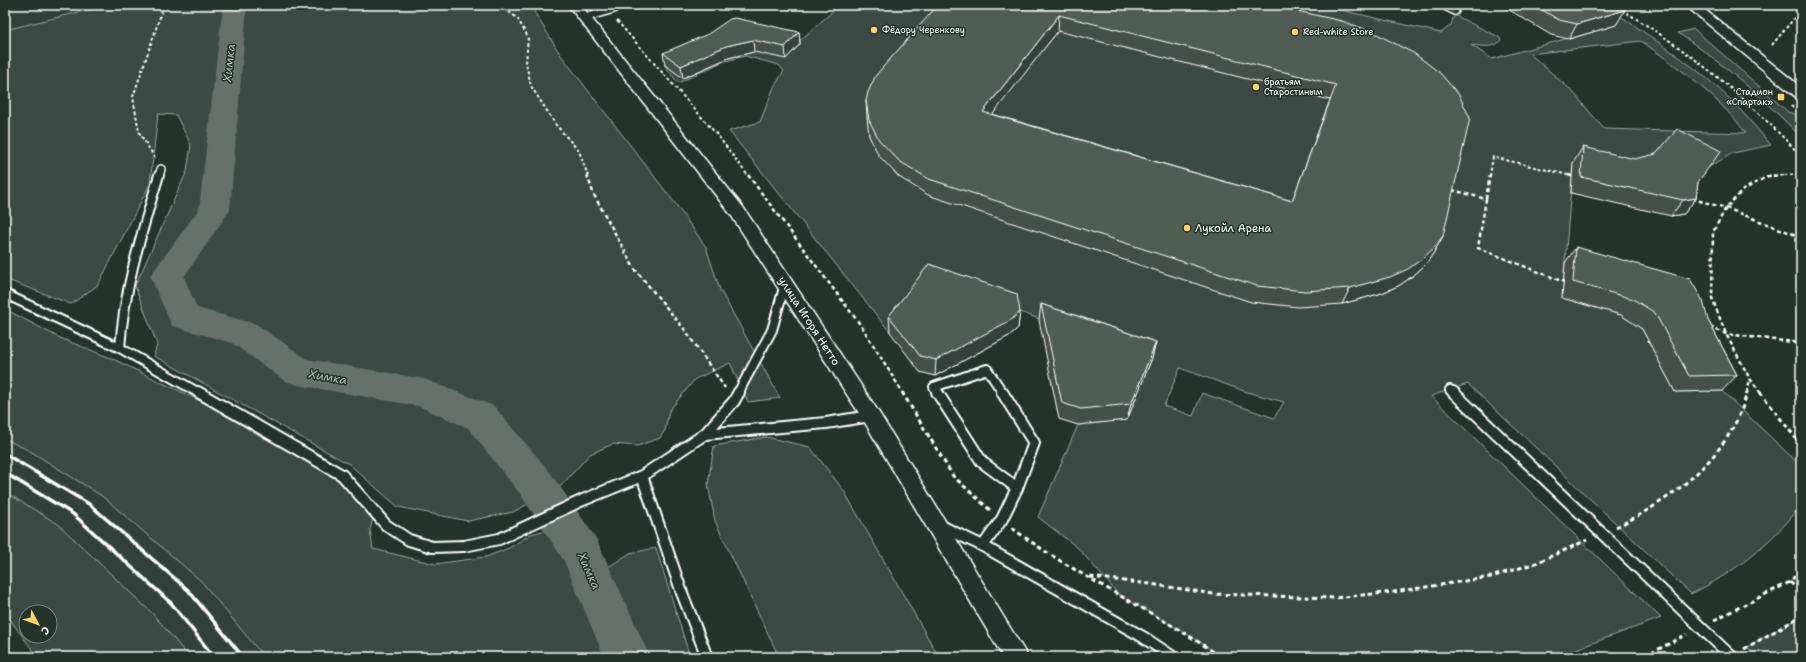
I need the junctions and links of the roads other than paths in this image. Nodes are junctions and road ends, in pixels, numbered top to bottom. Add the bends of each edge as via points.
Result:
1 (1443, 5) edge
2 (1691, 5) edge
3 (611, 10) road end
4 (578, 11) edge
5 (1455, 11) dead end
6 (1798, 91) edge
7 (161, 169) road end
8 (785, 284) junction
9 (5, 294) edge
10 (120, 348) junction
11 (1450, 390) dead end
12 (871, 416) junction
13 (705, 434) junction
14 (642, 476) junction
15 (1017, 488) junction
16 (936, 524) junction
17 (983, 546) junction
18 (708, 657) edge
19 (1016, 657) edge
20 (1173, 657) edge
21 (1732, 657) edge

1 - 5 lane
2 - 6 street
3 - 4 lane
4 - 8 street, улица Игоря Нетто via 737,211
7 - 10 lane via 127,286
8 - 12 street, улица Игоря Нетто
8 - 13 lane via 772,330 734,401
9 - 10 lane
10 - 14 lane via 342,475 386,525 409,540 432,547 464,546 499,539
11 - 21 lane
12 - 13 lane via 826,423
12 - 16 street, улица Игоря Нетто
13 - 14 lane
14 - 18 lane via 682,593
15 - 15 lane via 1034,443 987,369 934,387 982,462
15 - 17 lane via 1002,519
16 - 17 lane
16 - 19 street, улица Игоря Нетто
17 - 20 lane via 1143,637

